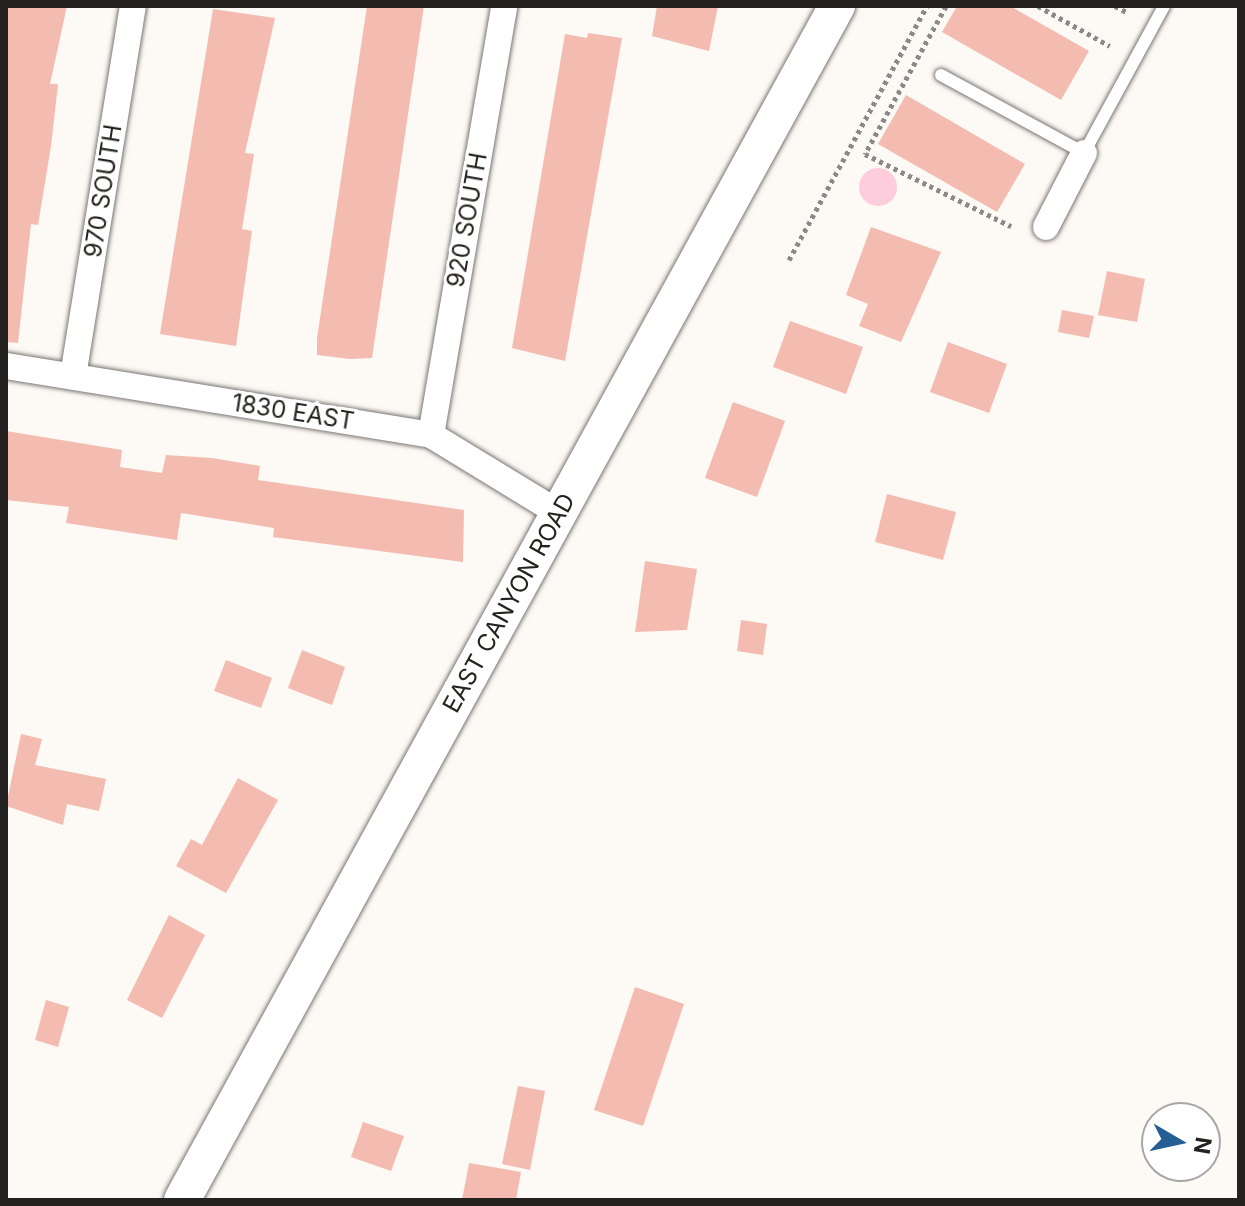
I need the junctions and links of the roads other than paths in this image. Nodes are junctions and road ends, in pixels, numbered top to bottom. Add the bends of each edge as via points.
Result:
1 (133, 6) edge
2 (504, 6) edge
3 (837, 6) edge
4 (1164, 6) edge
5 (941, 75) dead end
6 (1084, 153) junction
7 (1046, 227) dead end
8 (6, 366) edge
9 (73, 376) junction
10 (431, 435) junction
11 (559, 513) junction
12 (182, 1200) edge

1 - 9 street, 970 SOUTH
2 - 10 street, 920 SOUTH
3 - 11 main road, EAST CANYON ROAD
4 - 6 lane
5 - 6 lane
6 - 7 street
8 - 9 street, 1830 EAST
9 - 10 street, 1830 EAST
10 - 11 street, 1830 EAST
11 - 12 main road, EAST CANYON ROAD

